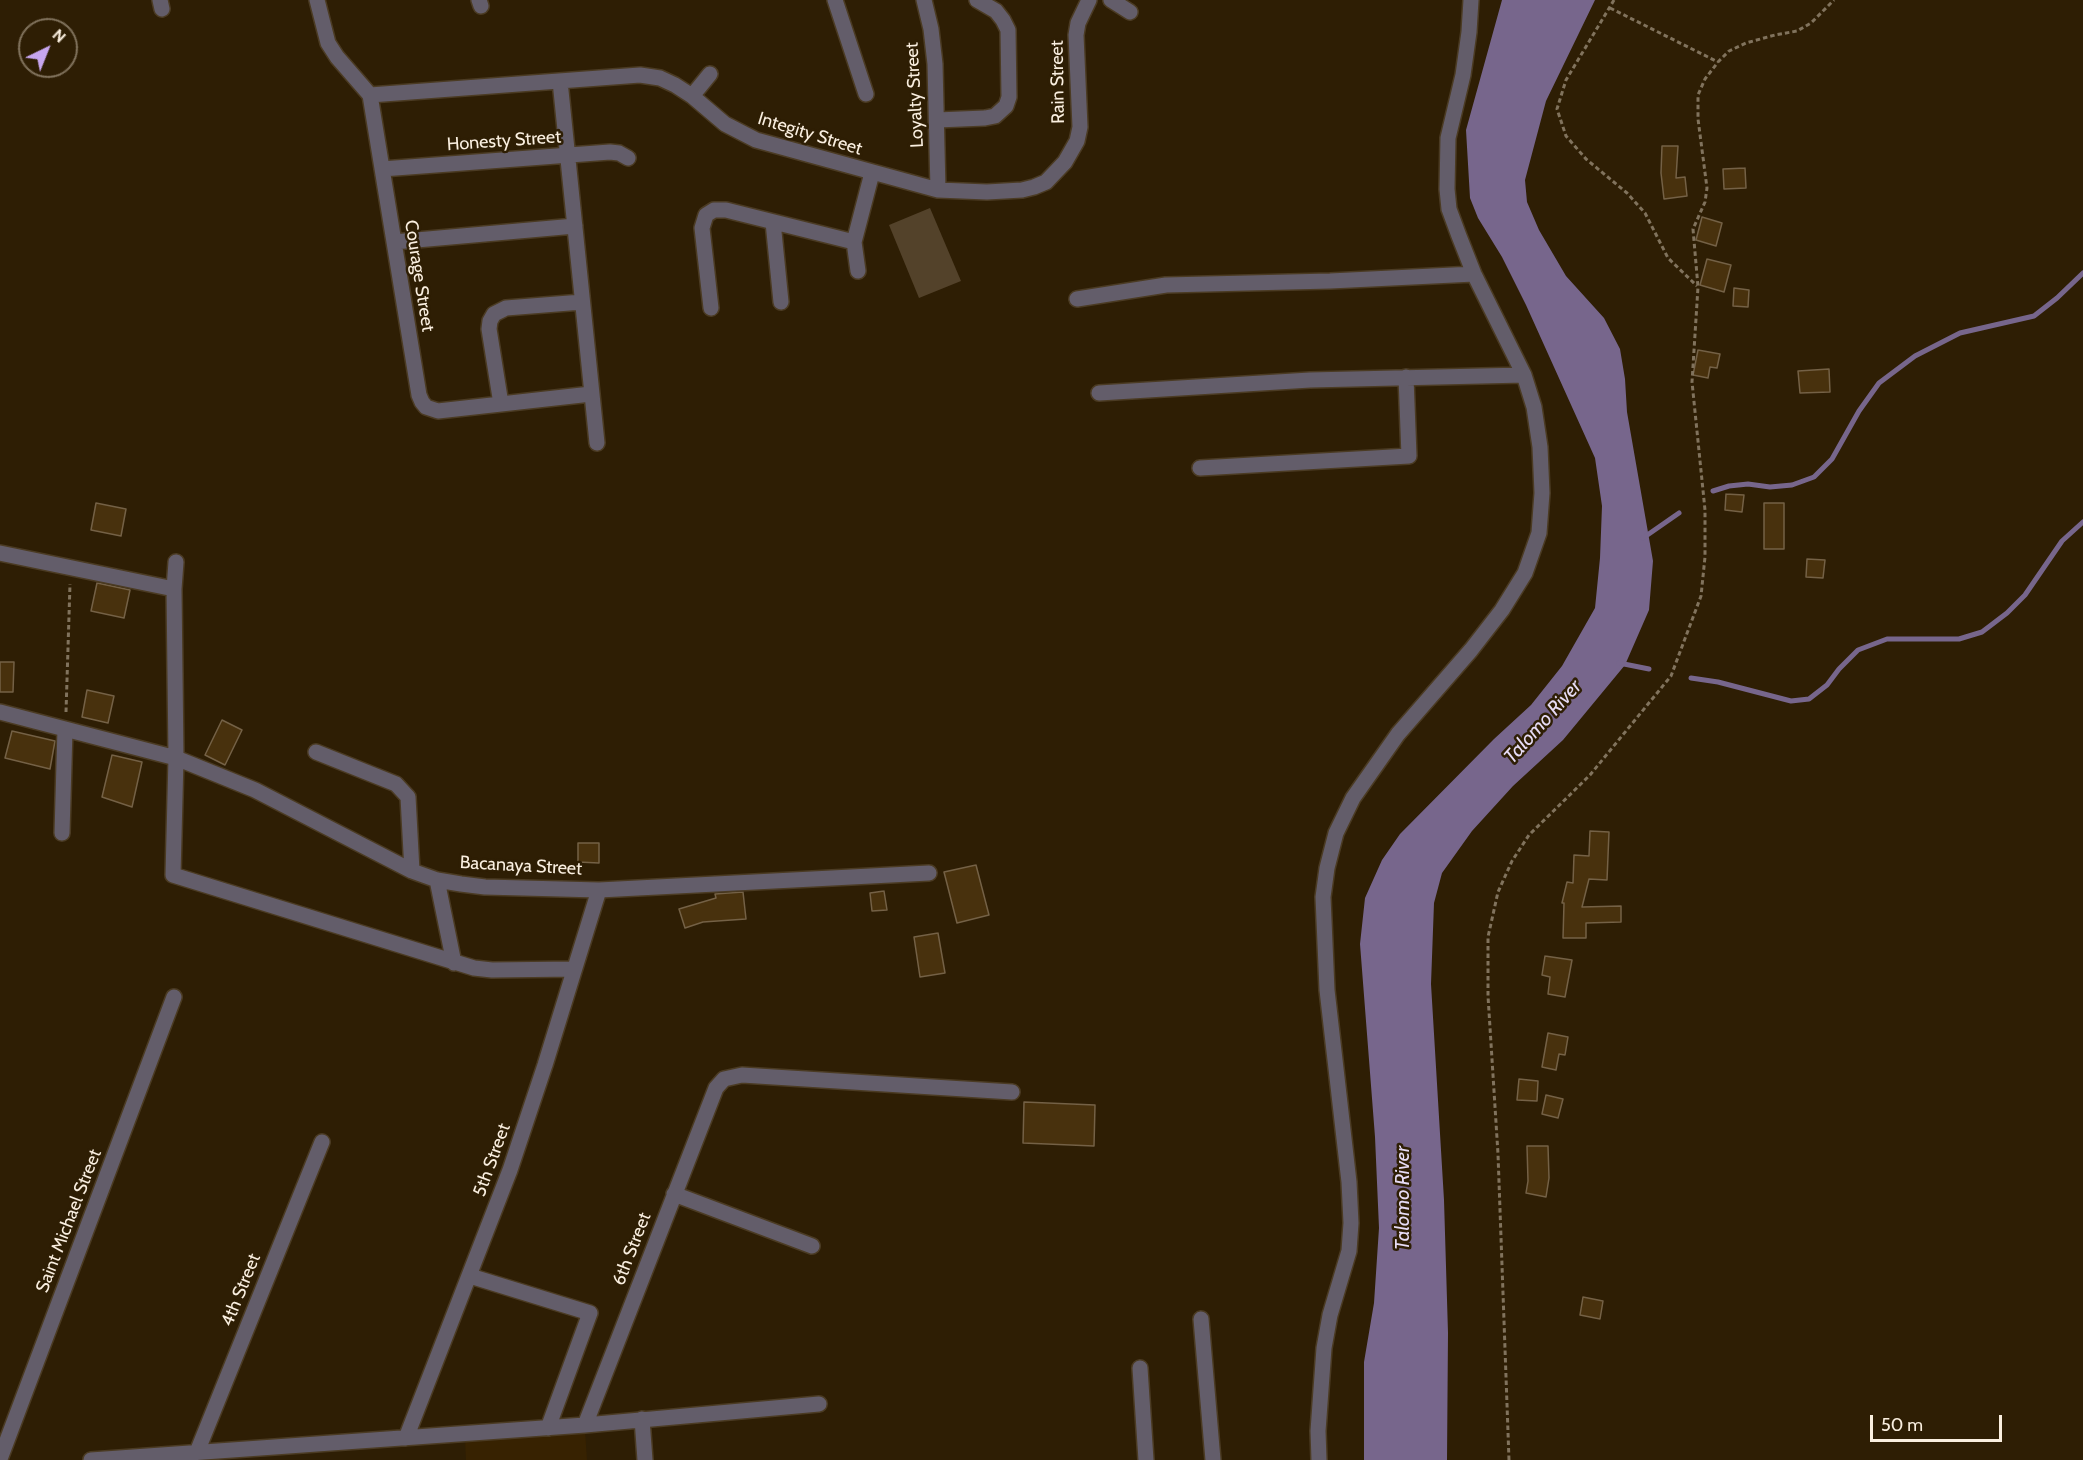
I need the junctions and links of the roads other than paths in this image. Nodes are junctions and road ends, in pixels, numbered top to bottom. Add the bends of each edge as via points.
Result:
1 (316, 0) edge
2 (835, 0) edge
3 (924, 0) edge
4 (976, 0) edge
5 (1089, 0) edge
6 (1111, 0) edge
7 (1471, 0) edge
8 (1130, 12) dead end
9 (710, 74) dead end
10 (560, 81) junction
11 (866, 94) dead end
12 (370, 95) junction
13 (693, 96) junction
14 (937, 120) junction
15 (567, 156) junction
16 (628, 158) dead end
17 (1065, 162) joint
18 (382, 170) junction
19 (872, 173) junction
20 (938, 190) junction
21 (773, 222) junction
22 (575, 226) junction
23 (394, 242) junction
24 (854, 242) junction
25 (858, 271) dead end
26 (1474, 274) junction
27 (1077, 299) dead end
28 (582, 302) junction
29 (781, 302) dead end
30 (711, 308) dead end
31 (1524, 375) junction
32 (1406, 378) junction
33 (1099, 393) dead end
34 (591, 394) junction
35 (501, 404) junction
36 (597, 443) dead end
37 (1200, 468) dead end
38 (0, 553) edge
39 (176, 562) dead end
40 (174, 589) junction
41 (0, 712) edge
42 (65, 729) junction
43 (316, 752) dead end
44 (176, 758) junction
45 (62, 833) dead end
46 (412, 871) junction
47 (929, 873) dead end
48 (437, 880) junction
49 (599, 890) junction
50 (454, 963) junction
51 (574, 969) junction
52 (174, 997) dead end
53 (1012, 1092) dead end
54 (322, 1142) dead end
55 (674, 1194) junction
56 (812, 1246) dead end
57 (470, 1276) junction
58 (1201, 1319) dead end
59 (1140, 1368) dead end
60 (819, 1404) dead end
61 (642, 1419) junction
62 (585, 1425) junction
63 (548, 1428) junction
64 (406, 1438) junction
65 (197, 1452) junction
66 (232, 1455) edge
67 (0, 1459) edge
68 (91, 1460) edge
69 (645, 1460) edge
70 (1146, 1460) edge
71 (1213, 1460) edge
72 (1319, 1460) edge

1 - 12 street via 328,43
2 - 11 street
3 - 14 street, Loyalty Street via 934,52
4 - 14 street via 996,11 1008,30 1009,97 1006,106 994,116
5 - 17 street, Rain Street via 1076,35 1080,127
6 - 8 street
7 - 26 street via 1470,32 1446,165 1449,209
9 - 13 street
10 - 12 street, Integity Street
10 - 13 street, Integity Street via 640,75 660,78
10 - 15 street
12 - 18 street, Courage Street
13 - 19 street, Integity Street via 725,124 756,140
14 - 20 street, Loyalty Street
15 - 16 street, Honesty Street via 619,153
15 - 18 street, Honesty Street
15 - 22 street
17 - 20 street, Integity Street via 1046,182 1034,188 987,192
18 - 23 street, Courage Street
19 - 20 street, Integity Street
19 - 24 street
21 - 24 street
21 - 29 street
21 - 30 street via 726,210 706,214 702,228
22 - 23 street
22 - 28 street
23 - 35 street, Courage Street via 422,402 438,411
24 - 25 street
26 - 27 street via 1166,285
26 - 31 street
28 - 34 street
28 - 35 street via 506,308 494,314 489,329
31 - 32 street
31 - 72 street via 1534,407 1542,493 1539,533 1525,573 1471,650 1369,773 1336,833 1327,868 1323,897 1326,979 1351,1223 1349,1251 1324,1348
32 - 33 street
32 - 37 street via 1409,456
34 - 35 street, Courage Street
34 - 36 street
38 - 40 street
39 - 40 street
40 - 44 street
41 - 42 street, Bacanaya Street
42 - 44 street, Bacanaya Street
42 - 45 street
43 - 46 street via 396,784 408,797
44 - 46 street, Bacanaya Street via 255,790
44 - 50 street via 173,875
46 - 48 street, Bacanaya Street
47 - 49 street, Bacanaya Street
48 - 49 street, Bacanaya Street via 485,887
48 - 50 street
49 - 51 street, 5th Street
50 - 51 street via 492,970
51 - 57 street, 5th Street via 510,1170
52 - 67 street, Saint Michael Street
53 - 55 street, 6th Street via 742,1075 724,1079 716,1088
54 - 65 street, 4th Street
55 - 56 street
55 - 62 street, 6th Street
57 - 63 street via 590,1313
57 - 64 street, 5th Street
58 - 71 street
59 - 70 street
60 - 61 street
61 - 62 street
61 - 69 street
62 - 63 street
63 - 64 street
64 - 66 street
65 - 66 street
65 - 68 street

